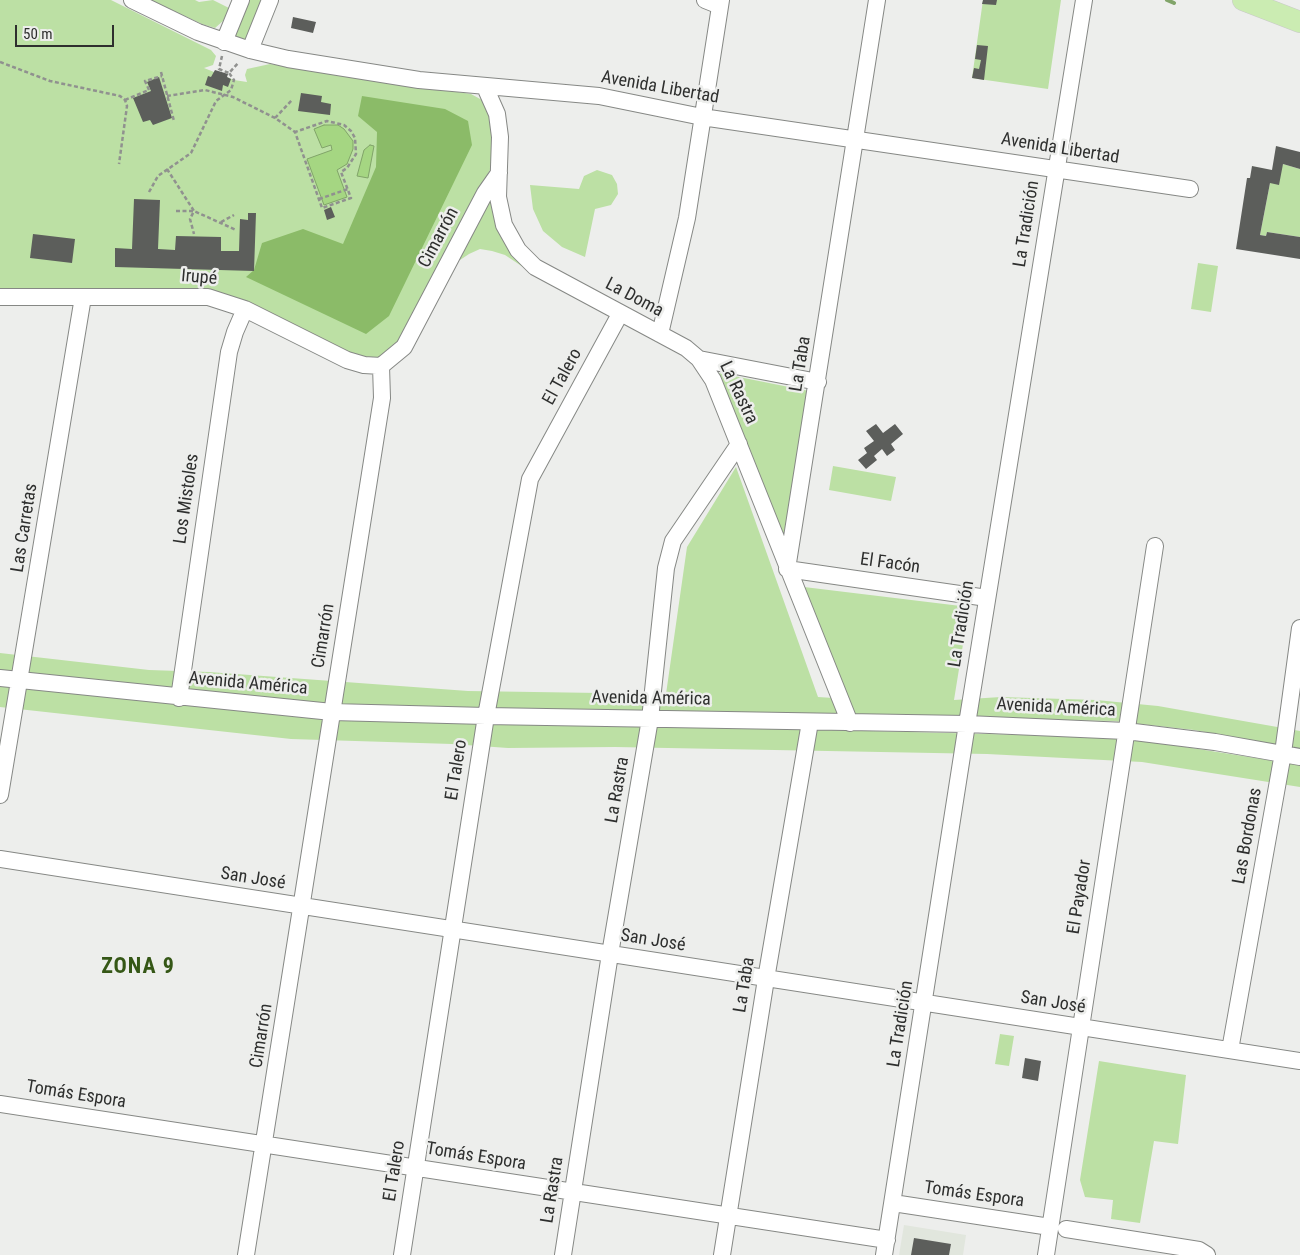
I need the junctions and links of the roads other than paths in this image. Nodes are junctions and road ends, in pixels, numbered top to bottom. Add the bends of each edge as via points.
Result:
1 (132, 0) edge
2 (241, 0) edge
3 (270, 0) edge
4 (877, 0) edge
5 (1084, 0) edge
6 (1243, 0) edge
7 (715, 2) edge
8 (1300, 22) edge
9 (224, 42) junction
10 (250, 50) junction
11 (485, 87) junction
12 (702, 117) junction
13 (856, 139) junction
14 (1057, 168) junction
15 (499, 173) junction
16 (1190, 189) dead end
17 (0, 296) edge
18 (83, 296) junction
19 (246, 309) junction
20 (620, 314) junction
21 (660, 334) junction
22 (699, 359) junction
23 (380, 366) junction
24 (818, 382) junction
25 (739, 444) junction
26 (1155, 546) dead end
27 (787, 569) junction
28 (987, 598) junction
29 (1300, 628) edge
30 (0, 678) edge
31 (20, 681) junction
32 (179, 698) junction
33 (332, 712) junction
34 (486, 716) junction
35 (650, 719) junction
36 (810, 722) junction
37 (850, 723) junction
38 (967, 724) junction
39 (1126, 731) junction
40 (1283, 753) junction
41 (1300, 757) edge
42 (0, 795) edge
43 (0, 860) edge
44 (303, 907) junction
45 (453, 930) junction
46 (610, 954) junction
47 (766, 979) junction
48 (925, 1004) junction
49 (1080, 1027) junction
50 (1230, 1050) junction
51 (1300, 1061) edge
52 (0, 1104) edge
53 (264, 1145) junction
54 (416, 1168) junction
55 (573, 1192) junction
56 (892, 1203) junction
57 (728, 1216) junction
58 (1058, 1228) junction
59 (886, 1248) edge
60 (246, 1255) edge
61 (402, 1255) edge
62 (563, 1255) edge
63 (722, 1255) edge
64 (1046, 1255) edge
65 (1207, 1255) edge

1 - 9 street, Avenida Libertad
2 - 9 street
3 - 10 street
4 - 13 street, La Taba
5 - 14 street, La Tradición
6 - 8 main road
7 - 12 street
9 - 10 street, Avenida Libertad
10 - 11 street, Avenida Libertad via 361,71
11 - 12 street, Avenida Libertad via 599,96
11 - 15 street via 497,114
12 - 13 street, Avenida Libertad
12 - 21 street via 687,218
13 - 14 street, Avenida Libertad
13 - 24 street, La Taba
14 - 16 street, Avenida Libertad
14 - 28 street, La Tradición
15 - 20 street, La Doma via 498,197 504,225 518,250 535,267
15 - 23 street, Cimarrón via 485,193 404,347
17 - 18 street, Irupé
18 - 19 street, Irupé via 193,296 225,301
18 - 31 street, Las Carretas
19 - 23 street, Irupé via 347,360
19 - 32 street, Los Mistoles via 234,332 229,352
20 - 21 street, La Doma
20 - 34 street, El Talero via 530,479
21 - 22 street, La Doma
22 - 24 street, La Doma
22 - 25 street, La Rastra via 713,380
23 - 33 street, Cimarrón via 382,398
24 - 27 street, La Taba
25 - 27 street
25 - 35 street, La Rastra via 672,541 666,568
26 - 39 street, El Payador
27 - 28 street, El Facón
27 - 37 street
28 - 38 street, La Tradición
29 - 40 street, Las Bordonas
30 - 31 street, Avenida América
31 - 32 street, Avenida América
31 - 42 street, Las Carretas
32 - 33 street, Avenida América
33 - 34 street, Avenida América
33 - 44 street, Cimarrón
34 - 35 street, Avenida América
34 - 45 street, El Talero
35 - 36 street, Avenida América
35 - 46 street, La Rastra
36 - 37 street, Avenida América
36 - 47 street, La Taba
37 - 38 street, Avenida América
38 - 39 street, Avenida América
38 - 48 street, La Tradición
39 - 40 street, Avenida América
39 - 49 street, El Payador
40 - 41 street, Avenida América
40 - 50 street, Las Bordonas
43 - 44 street, San José
44 - 45 street, San José
44 - 53 street, Cimarrón
45 - 46 street, San José
45 - 54 street, El Talero
46 - 47 street, San José
46 - 55 street, La Rastra
47 - 48 street, San José
47 - 57 street, La Taba
48 - 49 street, San José
48 - 56 street, La Tradición
49 - 50 street, San José
49 - 58 street, El Payador
50 - 51 street, San José
52 - 53 street, Tomás Espora
53 - 54 street, Tomás Espora
53 - 60 street, Cimarrón
54 - 55 street, Tomás Espora
54 - 61 street, El Talero
55 - 57 street, Tomás Espora
55 - 62 street, La Rastra
56 - 58 street, Tomás Espora
56 - 59 street, La Tradición
57 - 59 street, Tomás Espora
57 - 63 street, La Taba
58 - 64 street, El Payador
58 - 65 street, Tomás Espora via 1199,1250

